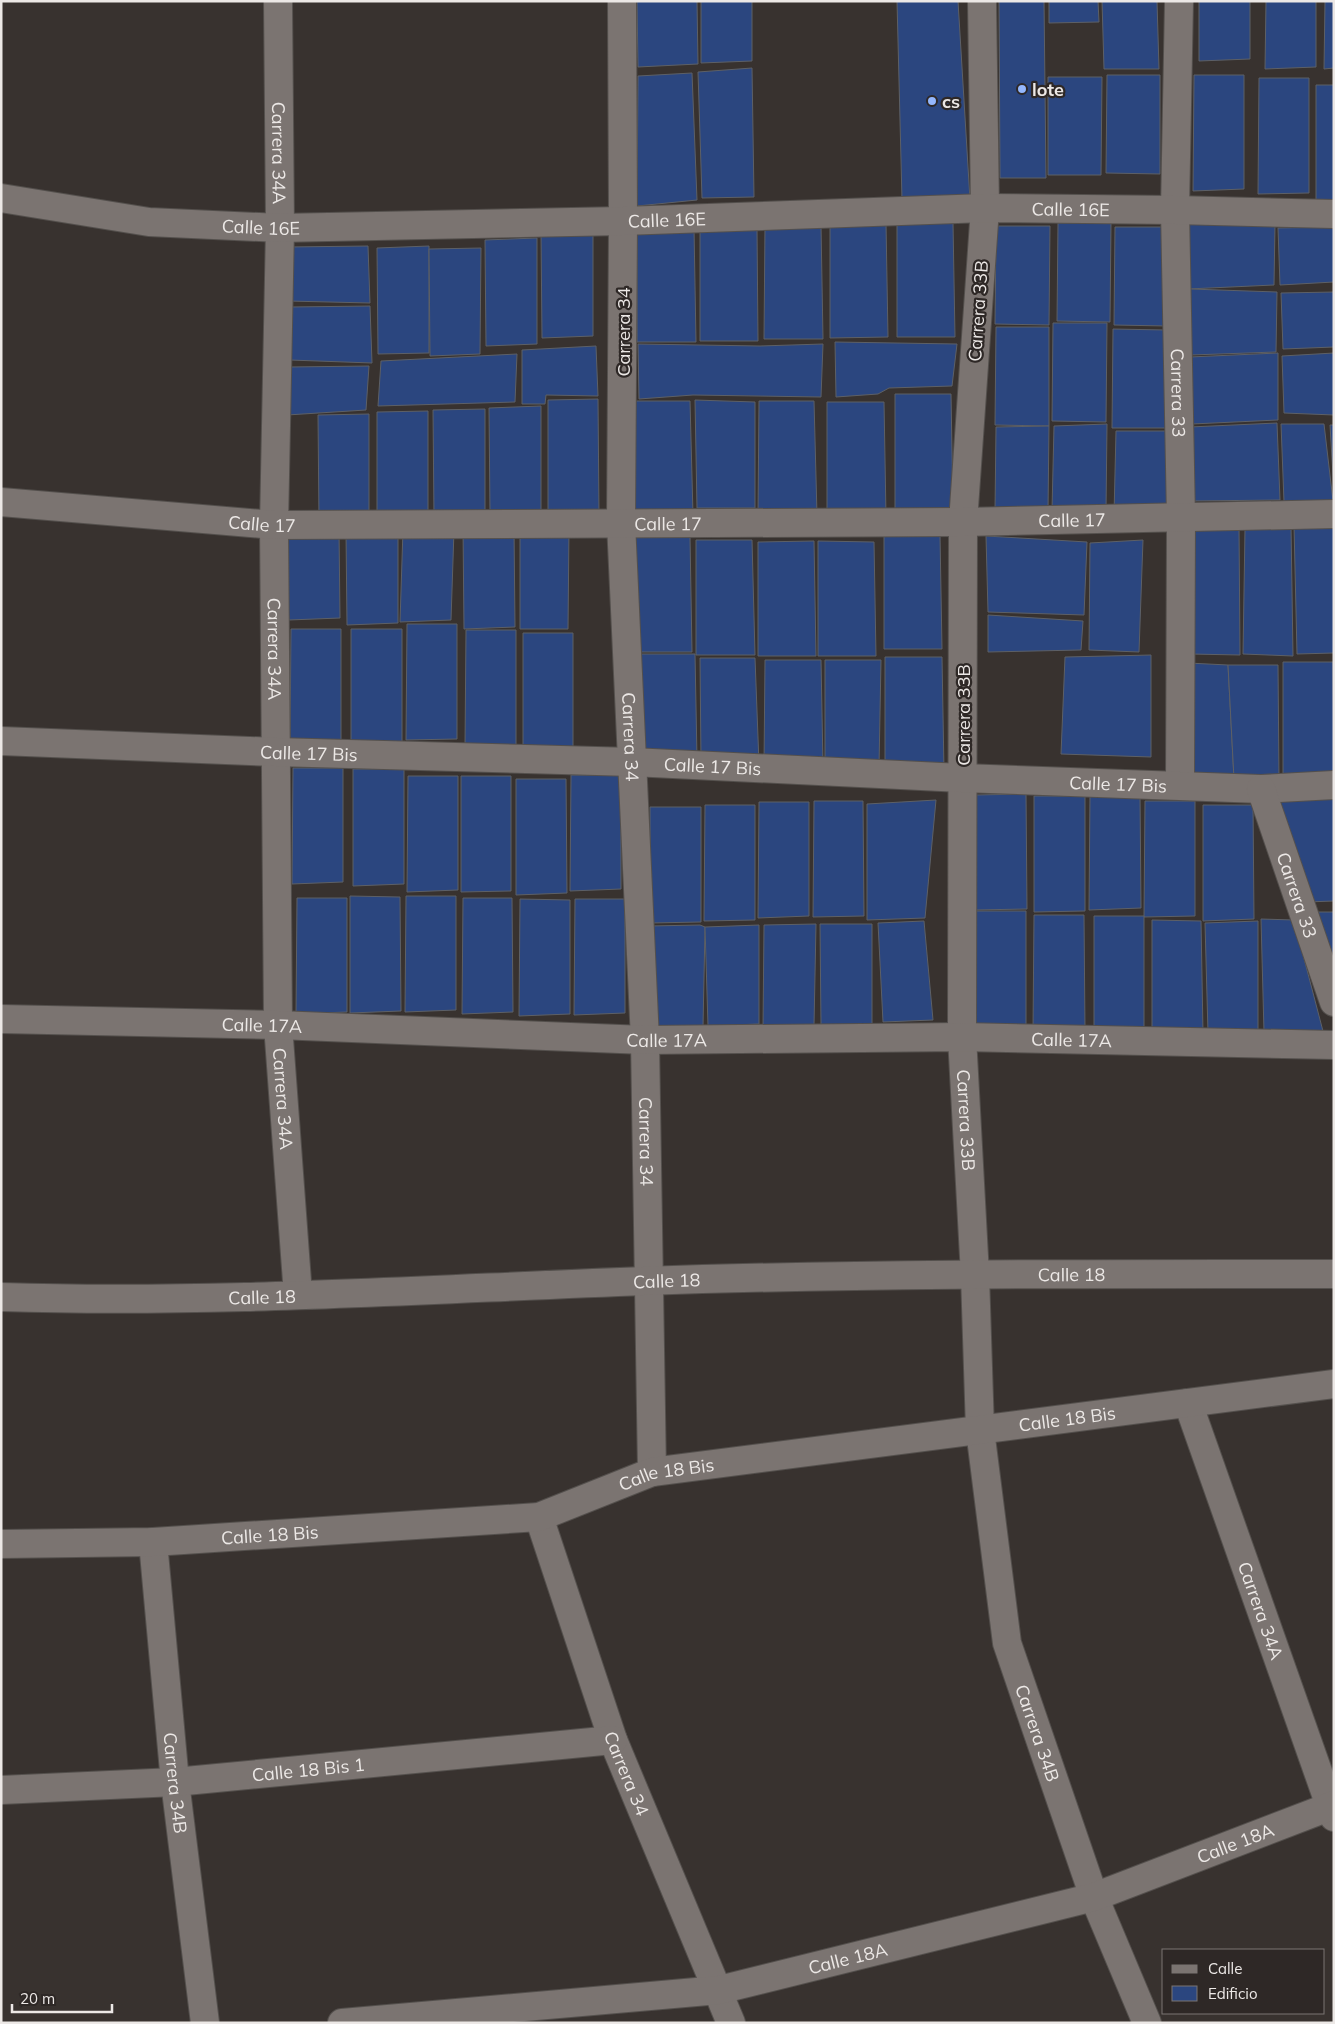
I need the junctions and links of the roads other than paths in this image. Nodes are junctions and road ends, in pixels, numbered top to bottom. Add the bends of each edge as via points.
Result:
1 (278, 1) edge
2 (622, 1) edge
3 (982, 1) edge
4 (1179, 1) edge
5 (1, 198) edge
6 (985, 208) junction
7 (1175, 210) junction
8 (1334, 214) edge
9 (624, 221) junction
10 (280, 228) junction
11 (1, 502) edge
12 (1334, 514) edge
13 (1181, 518) junction
14 (963, 522) junction
15 (621, 523) junction
16 (274, 525) junction
17 (1, 741) edge
18 (276, 752) junction
19 (632, 762) junction
20 (962, 778) junction
21 (1180, 785) junction
22 (1334, 785) edge
23 (1261, 789) junction
24 (1334, 1002) edge
25 (1, 1020) edge
26 (278, 1025) junction
27 (962, 1037) junction
28 (645, 1040) junction
29 (1334, 1045) edge
30 (1334, 1274) edge
31 (975, 1275) junction
32 (648, 1281) junction
33 (298, 1295) junction
34 (1, 1297) edge
35 (1334, 1384) edge
36 (1188, 1403) junction
37 (980, 1430) junction
38 (652, 1472) junction
39 (539, 1517) junction
40 (153, 1542) junction
41 (1, 1544) edge
42 (614, 1740) junction
43 (175, 1782) junction
44 (1, 1790) edge
45 (1332, 1809) edge
46 (1094, 1897) junction
47 (718, 1990) junction
48 (205, 2023) edge
49 (342, 2023) edge
50 (731, 2023) edge
51 (1147, 2023) edge

1 - 10 street, Carrera 34A
2 - 9 street, Carrera 34
3 - 6 street, Carrera 33B
4 - 7 street, Carrera 33
5 - 10 street, Calle 16E via 149,222
6 - 7 street, Calle 16E
6 - 9 street, Calle 16E
6 - 14 street, Carrera 33B
7 - 8 street, Calle 16E
7 - 13 street, Carrera 33
9 - 10 street, Calle 16E
9 - 15 street, Carrera 34
10 - 16 street, Carrera 34A
11 - 16 street, Calle 17
12 - 13 street, Calle 17
13 - 14 street, Calle 17
13 - 21 street, Carrera 33
14 - 15 street, Calle 17
14 - 20 street, Carrera 33B
15 - 16 street, Calle 17
15 - 19 street, Carrera 34
16 - 18 street, Carrera 34A
17 - 18 street, Calle 17 Bis
18 - 19 street, Calle 17 Bis
18 - 26 street, Carrera 34A
19 - 20 street, Calle 17 Bis
19 - 28 street, Carrera 34
20 - 21 street, Calle 17 Bis
20 - 27 street, Carrera 33B
21 - 23 street, Calle 17 Bis
22 - 23 street, Calle 17 Bis
23 - 24 street, Carrera 33
25 - 26 street, Calle 17A
26 - 28 street, Calle 17A
26 - 33 street, Carrera 34A
27 - 28 street, Calle 17A
27 - 29 street, Calle 17A
27 - 31 street, Carrera 33B
28 - 32 street, Carrera 34
30 - 31 street, Calle 18
31 - 32 street, Calle 18
31 - 37 street, Carrera 33B
32 - 33 street, Calle 18
32 - 38 street, Carrera 34
33 - 34 street, Calle 18
35 - 36 street, Calle 18 Bis
36 - 37 street, Calle 18 Bis
36 - 45 street, Carrera 34A
37 - 38 street, Calle 18 Bis
37 - 46 street, Carrera 34B via 1007,1643
38 - 39 street, Calle 18 Bis
39 - 40 street, Calle 18 Bis
39 - 42 street, Carrera 34
40 - 41 street, Calle 18 Bis
40 - 43 street, Carrera 34B
42 - 43 street, Calle 18 Bis 1
42 - 47 street, Carrera 34
43 - 44 street, Calle 18 Bis 1
43 - 48 street, Carrera 34B
45 - 46 street, Calle 18A
46 - 47 street, Calle 18A
46 - 51 street, Carrera 34B
47 - 49 street, Calle 18A
47 - 50 street, Carrera 34

